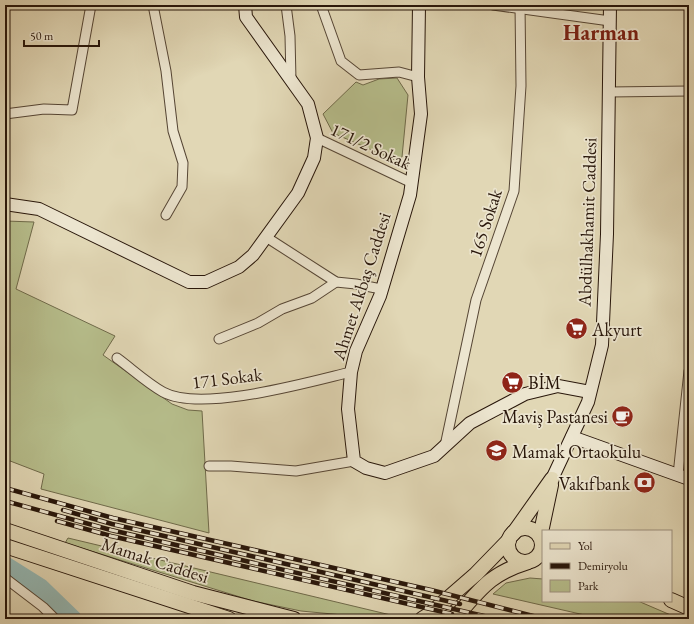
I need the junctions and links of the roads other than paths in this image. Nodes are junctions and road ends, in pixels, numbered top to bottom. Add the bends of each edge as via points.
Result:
1 (91, 5) edge
2 (153, 5) edge
3 (245, 5) edge
4 (286, 5) edge
5 (321, 5) edge
6 (419, 5) edge
7 (493, 5) edge
8 (610, 5) edge
9 (520, 7) edge
10 (610, 21) junction
11 (418, 77) junction
12 (291, 80) junction
13 (689, 91) edge
14 (609, 92) junction
15 (5, 114) edge
16 (317, 138) junction
17 (412, 183) junction
18 (5, 204) edge
19 (166, 215) dead end
20 (266, 237) junction
21 (336, 282) junction
22 (381, 289) junction
23 (219, 339) dead end
24 (117, 358) dead end
25 (689, 371) edge
26 (351, 372) junction
27 (590, 392) junction
28 (572, 437) junction
29 (445, 446) junction
30 (354, 461) junction
31 (209, 466) dead end
32 (684, 477) edge
33 (552, 480) junction
34 (5, 530) edge
35 (543, 530) edge
36 (510, 537) junction
37 (541, 539) edge
38 (5, 546) edge
39 (535, 561) edge
40 (5, 578) edge
41 (672, 591) edge
42 (689, 598) edge
43 (672, 600) edge
44 (689, 608) edge
45 (55, 619) edge
46 (229, 619) edge
47 (294, 619) edge
48 (422, 619) edge
49 (454, 619) edge

1 - 15 street via 72,110 44,109
2 - 19 street via 166,71 173,131 184,163 182,187
3 - 12 street via 246,17
4 - 12 street
5 - 11 street via 341,61 358,75 400,72
6 - 11 street, Ahmet Akbaş Caddesi
7 - 9 street
8 - 10 street, Abdülhakhamit Caddesi
9 - 10 street
9 - 29 street, 165 Sokak via 521,86 514,191 476,300
10 - 14 street, Abdülhakhamit Caddesi
11 - 17 street, Ahmet Akbaş Caddesi via 421,114
12 - 16 street via 308,104
13 - 14 street
14 - 27 street, Abdülhakhamit Caddesi via 602,345
16 - 17 street, 171/2 Sokak
16 - 20 street via 314,158 298,193
17 - 22 street, Ahmet Akbaş Caddesi
18 - 20 street via 39,208 189,282 206,282 239,267 253,255
20 - 21 street
21 - 22 street
21 - 23 street via 312,298 282,309 258,323
22 - 26 street, Ahmet Akbaş Caddesi via 356,351
24 - 26 street, 171 Sokak via 164,392 185,399 225,398
25 - 32 street
26 - 30 street, Ahmet Akbaş Caddesi via 348,409
27 - 28 street, Abdülhakhamit Caddesi
27 - 29 street via 558,386 524,394 470,423
28 - 32 street
28 - 33 street, Abdülhakhamit Caddesi
29 - 30 street via 434,456 385,473 366,468
30 - 31 street via 296,471
33 - 35 main road
33 - 36 main road
34 - 47 main road, Mamak Caddesi via 193,593
36 - 37 main road via 516,531 527,528 537,533
36 - 39 main road via 508,546 512,557 517,560
36 - 48 main road via 476,574
37 - 39 main road via 541,553
38 - 46 main road, Mamak Caddesi
39 - 49 main road via 511,568 487,582
40 - 45 street
41 - 42 main road
43 - 44 main road

